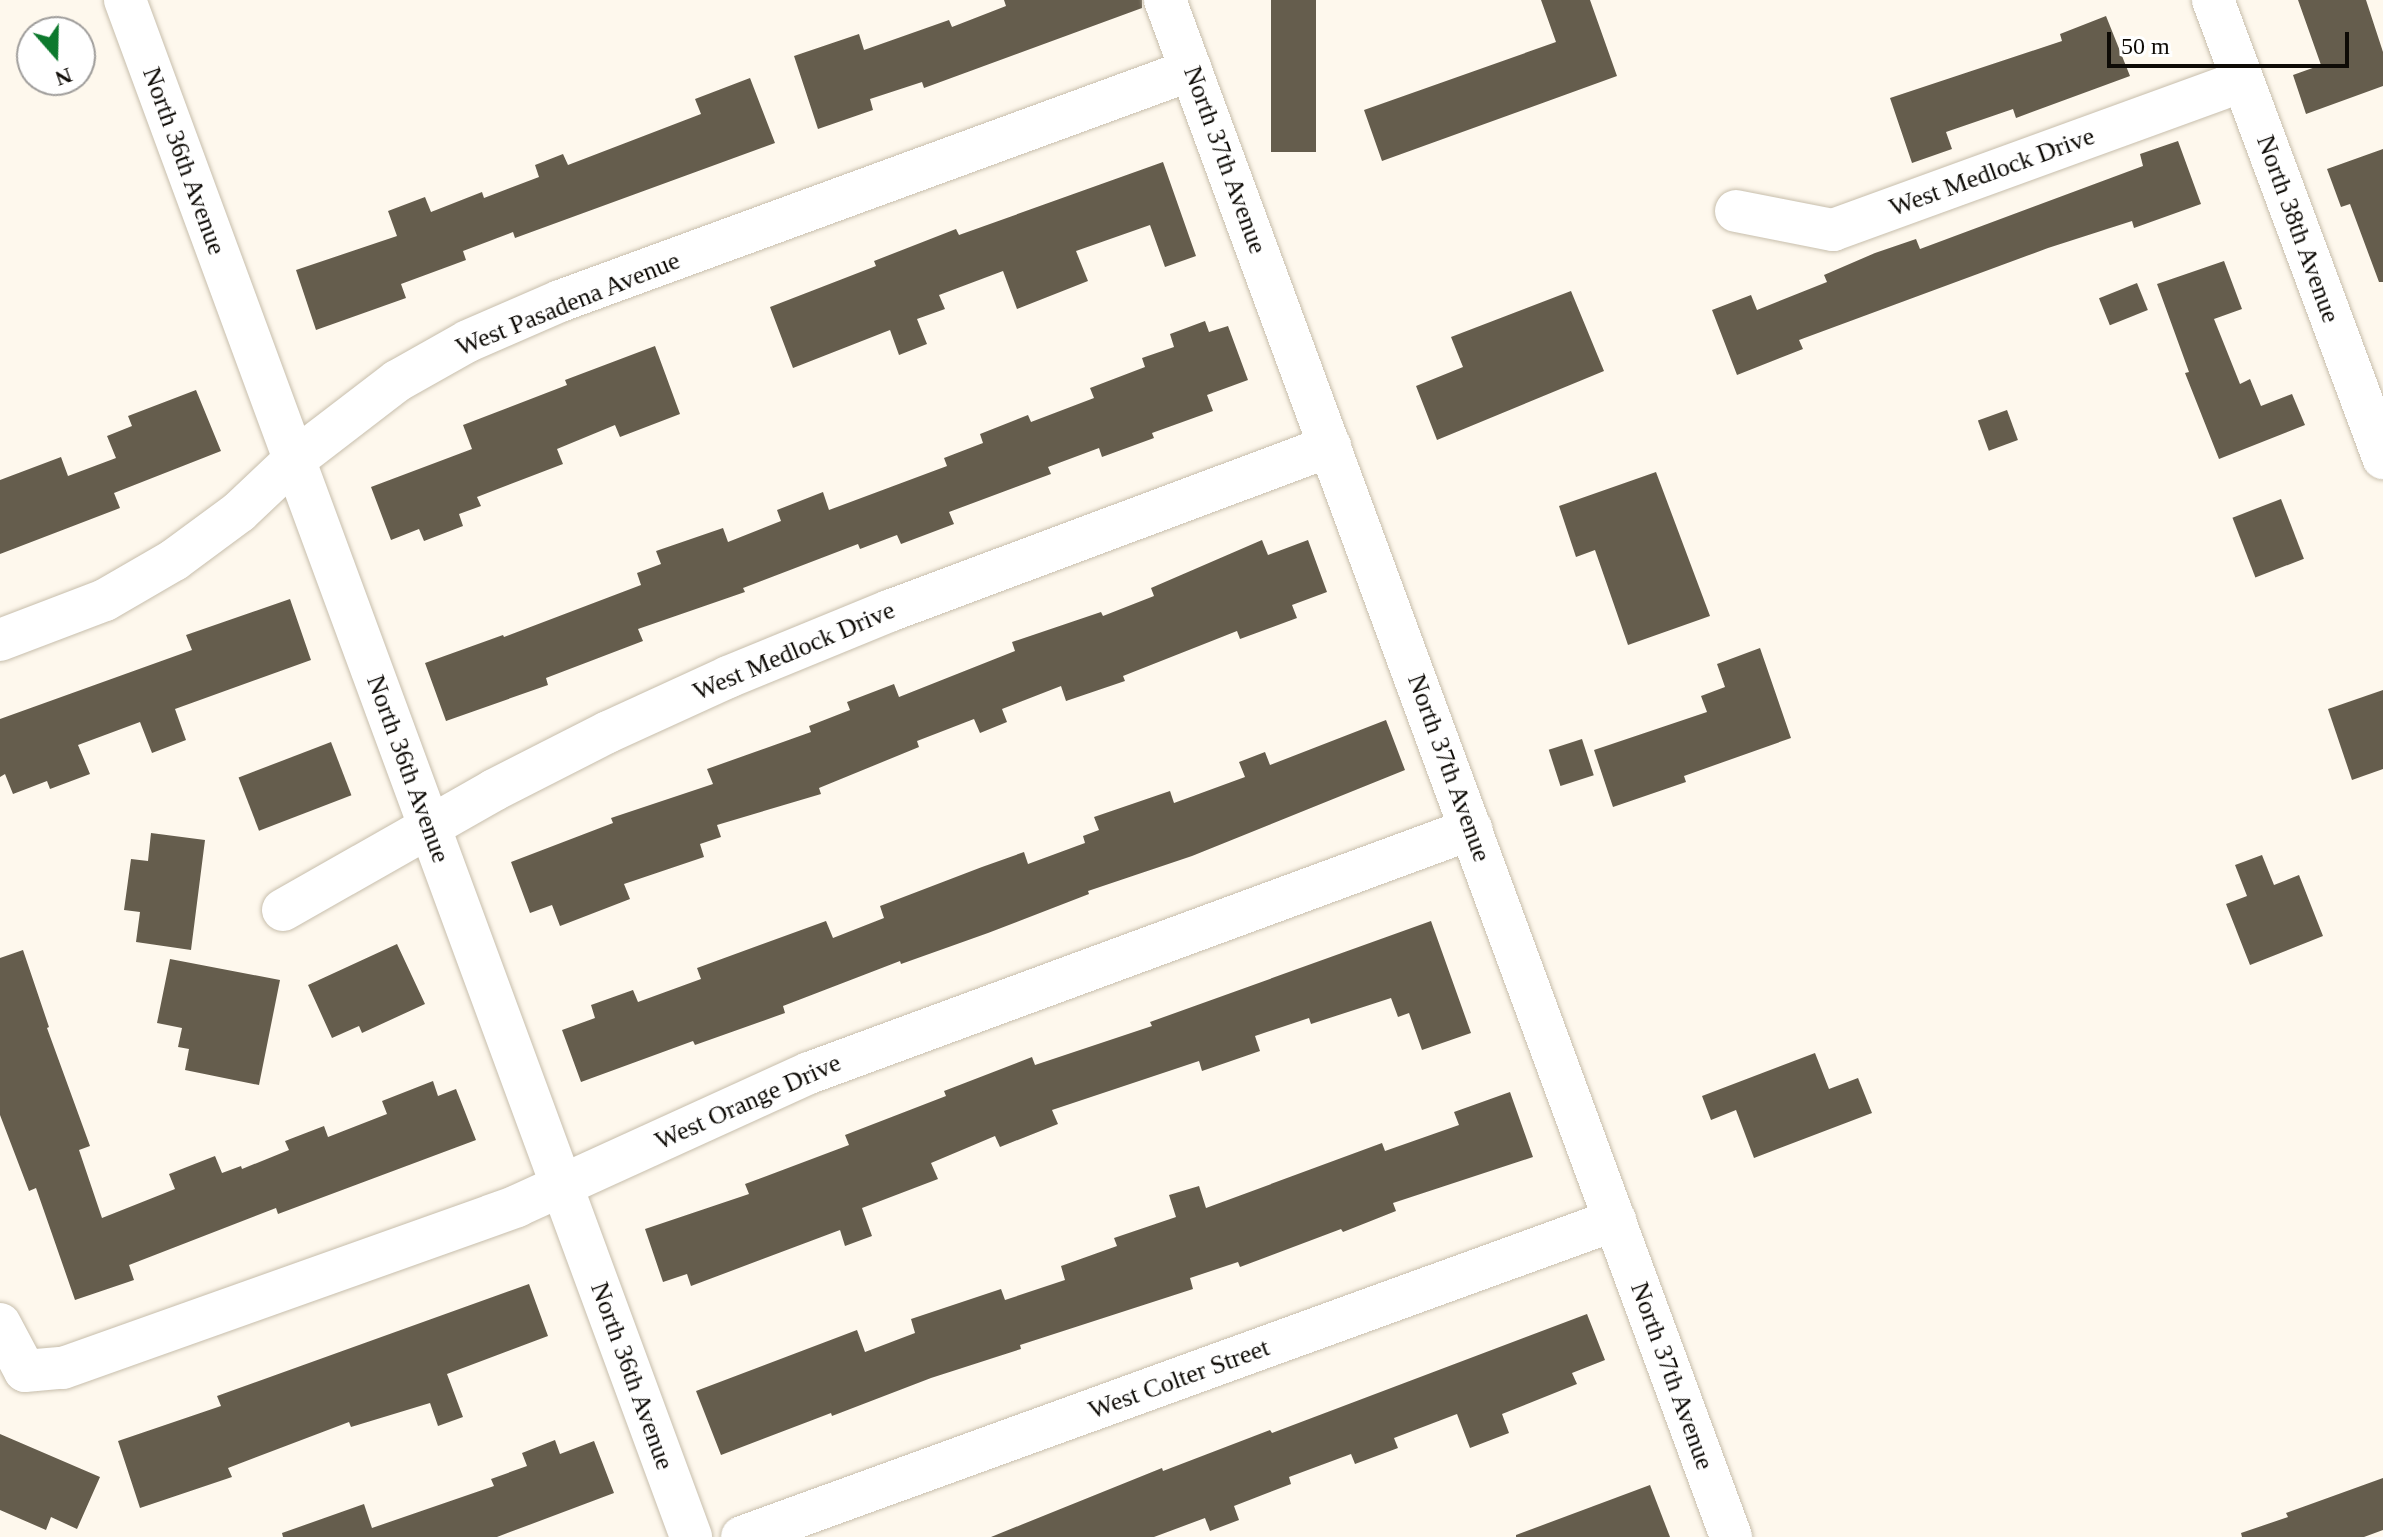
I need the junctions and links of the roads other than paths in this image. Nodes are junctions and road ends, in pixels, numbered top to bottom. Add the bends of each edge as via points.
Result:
1 (125, 0) edge
2 (1165, 0) edge
3 (2213, 0) edge
4 (1191, 70) junction
5 (2243, 81) junction
6 (1736, 211) dead end
7 (1330, 446) junction
8 (2383, 458) edge
9 (294, 460) junction
10 (0, 640) edge
11 (429, 826) junction
12 (1471, 829) junction
13 (283, 910) dead end
14 (562, 1186) junction
15 (1615, 1220) junction
16 (0, 1324) edge
17 (691, 1537) edge
18 (742, 1537) edge
19 (1731, 1537) edge

1 - 9 street, North 36th Avenue
2 - 4 street, North 37th Avenue
3 - 5 street, North 38th Avenue
4 - 7 street, North 37th Avenue
4 - 9 street, West Pasadena Avenue via 560,301 468,341 397,381
5 - 6 street, West Medlock Drive via 1833,230
5 - 8 street, North 38th Avenue
7 - 11 street, West Medlock Drive via 743,671 608,732
7 - 12 street, North 37th Avenue
9 - 10 street, West Pasadena Avenue via 239,512 174,560 105,600
9 - 11 street, North 36th Avenue
11 - 13 street, West Medlock Drive
11 - 14 street, North 36th Avenue
12 - 14 street, West Orange Drive via 809,1073
12 - 15 street, North 37th Avenue
14 - 16 street, West Orange Drive via 63,1368 25,1371
14 - 17 street, North 36th Avenue
15 - 18 street, West Colter Street
15 - 19 street, North 37th Avenue

